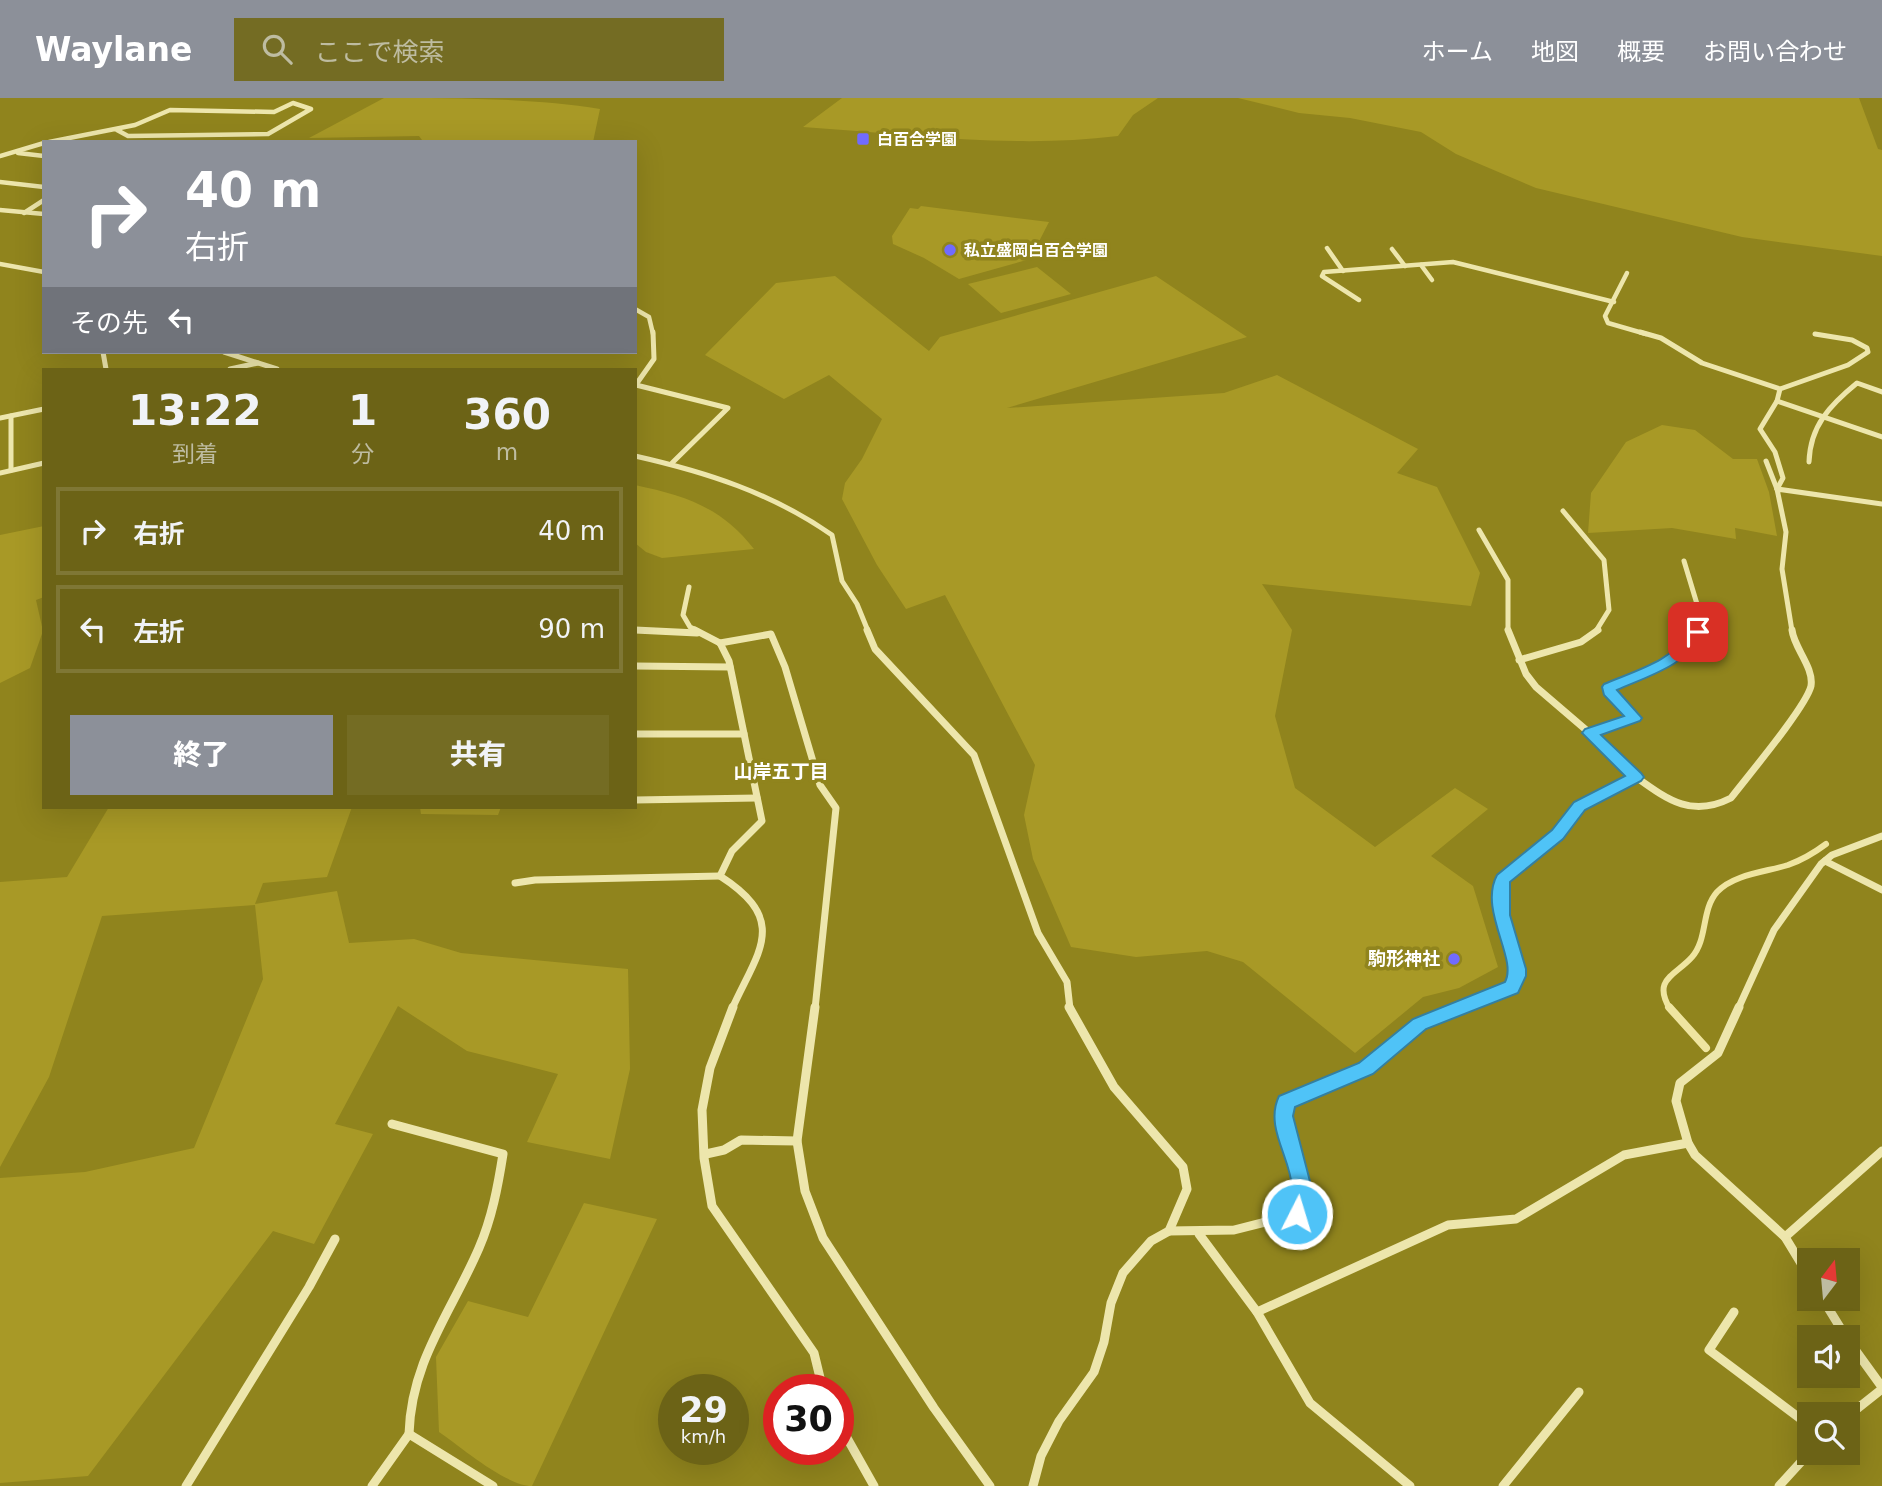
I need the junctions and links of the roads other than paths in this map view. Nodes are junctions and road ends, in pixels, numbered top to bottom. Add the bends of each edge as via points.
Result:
1 (117, 130) junction
2 (60, 140) edge
3 (42, 144) edge
4 (14, 152) junction
5 (0, 156) edge
6 (42, 156) edge
7 (0, 182) edge
8 (42, 187) edge
9 (42, 201) edge
10 (0, 210) edge
11 (23, 214) junction
12 (42, 214) edge
13 (1327, 248) dead end
14 (1392, 249) dead end
15 (0, 264) edge
16 (1421, 265) junction
17 (1405, 266) junction
18 (1343, 271) junction
19 (42, 272) edge
20 (1628, 273) dead end
21 (1432, 281) dead end
22 (1359, 300) dead end
23 (1614, 302) junction
24 (637, 310) edge
25 (1815, 334) dead end
26 (231, 354) edge
27 (259, 363) junction
28 (235, 368) edge
29 (274, 368) edge
30 (637, 385) edge
31 (637, 386) edge
32 (1780, 389) junction
33 (1882, 393) edge
34 (1777, 401) junction
35 (42, 409) edge
36 (11, 416) junction
37 (1822, 416) junction
38 (0, 418) edge
39 (1882, 437) edge
40 (637, 456) edge
41 (1766, 461) dead end
42 (1809, 462) dead end
43 (42, 463) edge
44 (672, 463) junction
45 (11, 470) junction
46 (0, 473) edge
47 (1777, 489) junction
48 (1882, 504) edge
49 (1563, 511) dead end
50 (1479, 530) dead end
51 (1684, 561) dead end
52 (690, 587) dead end
53 (637, 630) edge
54 (701, 633) junction
55 (720, 643) junction
56 (1519, 660) junction
57 (637, 666) edge
58 (730, 667) junction
59 (1590, 733) junction
60 (637, 734) edge
61 (744, 734) junction
62 (1636, 777) junction
63 (757, 799) junction
64 (637, 800) edge
65 (1882, 836) edge
66 (1825, 861) junction
67 (720, 876) junction
68 (515, 883) dead end
69 (1882, 890) edge
70 (392, 1124) dead end
71 (797, 1141) junction
72 (1688, 1143) junction
73 (1882, 1151) edge
74 (706, 1154) junction
75 (1169, 1231) junction
76 (1199, 1234) junction
77 (1785, 1237) junction
78 (335, 1239) dead end
79 (1797, 1257) edge
80 (1257, 1312) junction
81 (1734, 1312) dead end
82 (1860, 1357) edge
83 (819, 1374) edge
84 (1882, 1388) edge
85 (1579, 1392) dead end
86 (1860, 1406) edge
87 (1797, 1416) edge
88 (409, 1434) junction
89 (854, 1450) edge
90 (1798, 1465) edge
91 (186, 1486) edge
92 (372, 1486) edge
93 (493, 1486) edge
94 (874, 1486) edge
95 (990, 1486) edge
96 (1033, 1486) edge
97 (1410, 1486) edge
98 (1503, 1486) edge
99 (1779, 1486) edge

1 - 1 street via 170,110 274,112 293,103 311,109 268,134 128,136
1 - 2 street
3 - 4 street
4 - 5 street
4 - 6 street
7 - 8 street
9 - 11 street
10 - 11 street
11 - 12 street
13 - 18 street
14 - 17 street
15 - 19 street
16 - 17 street
16 - 21 street
16 - 23 street via 1453,262
17 - 18 street
18 - 22 street via 1322,276
20 - 23 street
23 - 32 street via 1605,316 1608,323 1661,338 1702,363
24 - 30 street via 652,319 656,353
25 - 32 street via 1852,340 1868,352 1848,365
26 - 27 street
27 - 28 street
27 - 29 street
31 - 44 street via 728,408
32 - 34 street
33 - 37 street via 1857,383
34 - 37 street
34 - 47 street via 1760,429 1775,452 1783,478
35 - 36 street
36 - 38 street
36 - 45 street
37 - 39 street
37 - 42 street via 1809,443
40 - 44 street
41 - 47 street
43 - 45 street
44 - 75 street via 767,494 832,535 842,581 875,649 974,755 1038,933 1067,982 1070,1013 1114,1087 1183,1167 1187,1189
45 - 46 street
47 - 48 street
47 - 62 street via 1786,532 1782,569 1793,639 1811,685 1731,798 1720,806 1688,807 1672,802
49 - 56 street via 1604,560 1609,610 1600,628 1587,638
50 - 56 street via 1508,580 1508,635
51 - 59 street via 1697,608 1698,632 1692,643 1672,661 1609,687 1635,718
52 - 54 street via 683,615 690,627
53 - 54 street
54 - 55 street
55 - 58 street
55 - 71 street via 771,634 820,785 836,808
56 - 59 street via 1536,687
57 - 58 street
58 - 61 street
59 - 62 street
60 - 61 street
61 - 63 street
62 - 76 street via 1580,806 1557,835 1505,875 1501,915 1517,969 1511,988 1419,1024 1366,1069 1286,1102 1283,1116 1302,1189 1297,1214 1245,1229
63 - 64 street
63 - 67 street via 762,821 732,851
65 - 66 street
66 - 69 street
66 - 72 street via 1774,930 1717,1053 1680,1083 1676,1101
67 - 68 street
67 - 74 street via 753,906 763,925 763,942 712,1065 702,1110
70 - 88 street via 503,1154 495,1200 479,1249 418,1373 408,1412
71 - 74 street via 741,1140
71 - 95 street via 805,1191 823,1238
72 - 77 street via 1695,1155
72 - 80 street via 1624,1155 1516,1219 1448,1225
73 - 77 street
74 - 83 street via 712,1206 814,1353
75 - 76 street
75 - 96 street via 1151,1241 1123,1273 1094,1372 1059,1421 1041,1456
76 - 80 street
77 - 79 street
78 - 91 street
80 - 97 street via 1310,1403
81 - 87 street via 1709,1350
82 - 84 street
84 - 86 street
85 - 98 street
88 - 92 street
88 - 93 street
89 - 94 street
90 - 99 street

